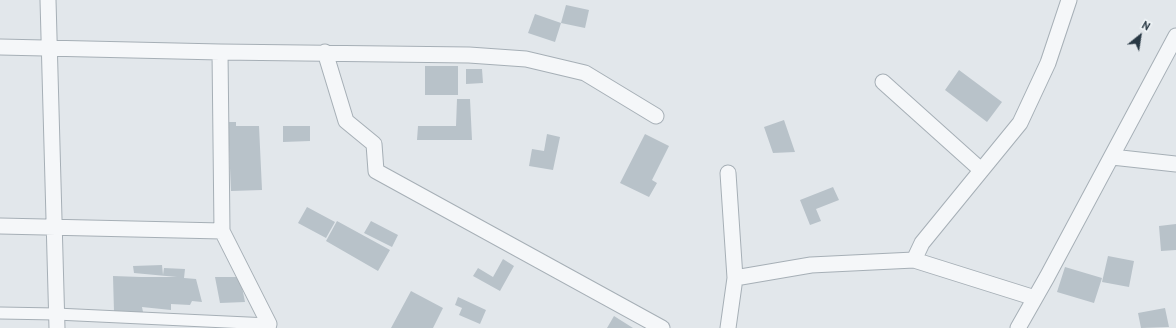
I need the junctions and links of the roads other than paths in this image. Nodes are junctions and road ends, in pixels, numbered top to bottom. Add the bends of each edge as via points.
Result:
1 (48, 0) edge
2 (1069, 0) edge
3 (1176, 36) edge
4 (0, 47) edge
5 (50, 47) junction
6 (220, 52) junction
7 (325, 52) junction
8 (883, 82) dead end
9 (656, 116) dead end
10 (1112, 157) junction
11 (1176, 164) edge
12 (980, 170) junction
13 (728, 174) dead end
14 (0, 226) edge
15 (54, 227) junction
16 (222, 231) junction
17 (914, 260) junction
18 (735, 278) junction
19 (1035, 298) junction
20 (0, 313) edge
21 (57, 321) edge
22 (271, 327) edge
23 (662, 328) edge
24 (728, 328) edge
25 (1018, 328) edge

1 - 5 street
2 - 12 street via 1048,64 1020,123
3 - 10 street
4 - 5 street
5 - 6 street
5 - 15 street
6 - 7 street
6 - 16 street
7 - 9 street via 470,55 526,59 585,72
7 - 23 street via 346,120 374,144 376,171
8 - 12 street
10 - 11 street
10 - 19 street
12 - 17 street via 922,243
13 - 18 street
14 - 15 street
15 - 16 street
15 - 21 street
16 - 22 street
17 - 18 street via 812,265
17 - 19 street
18 - 24 street
19 - 25 street
20 - 21 street
21 - 22 street

